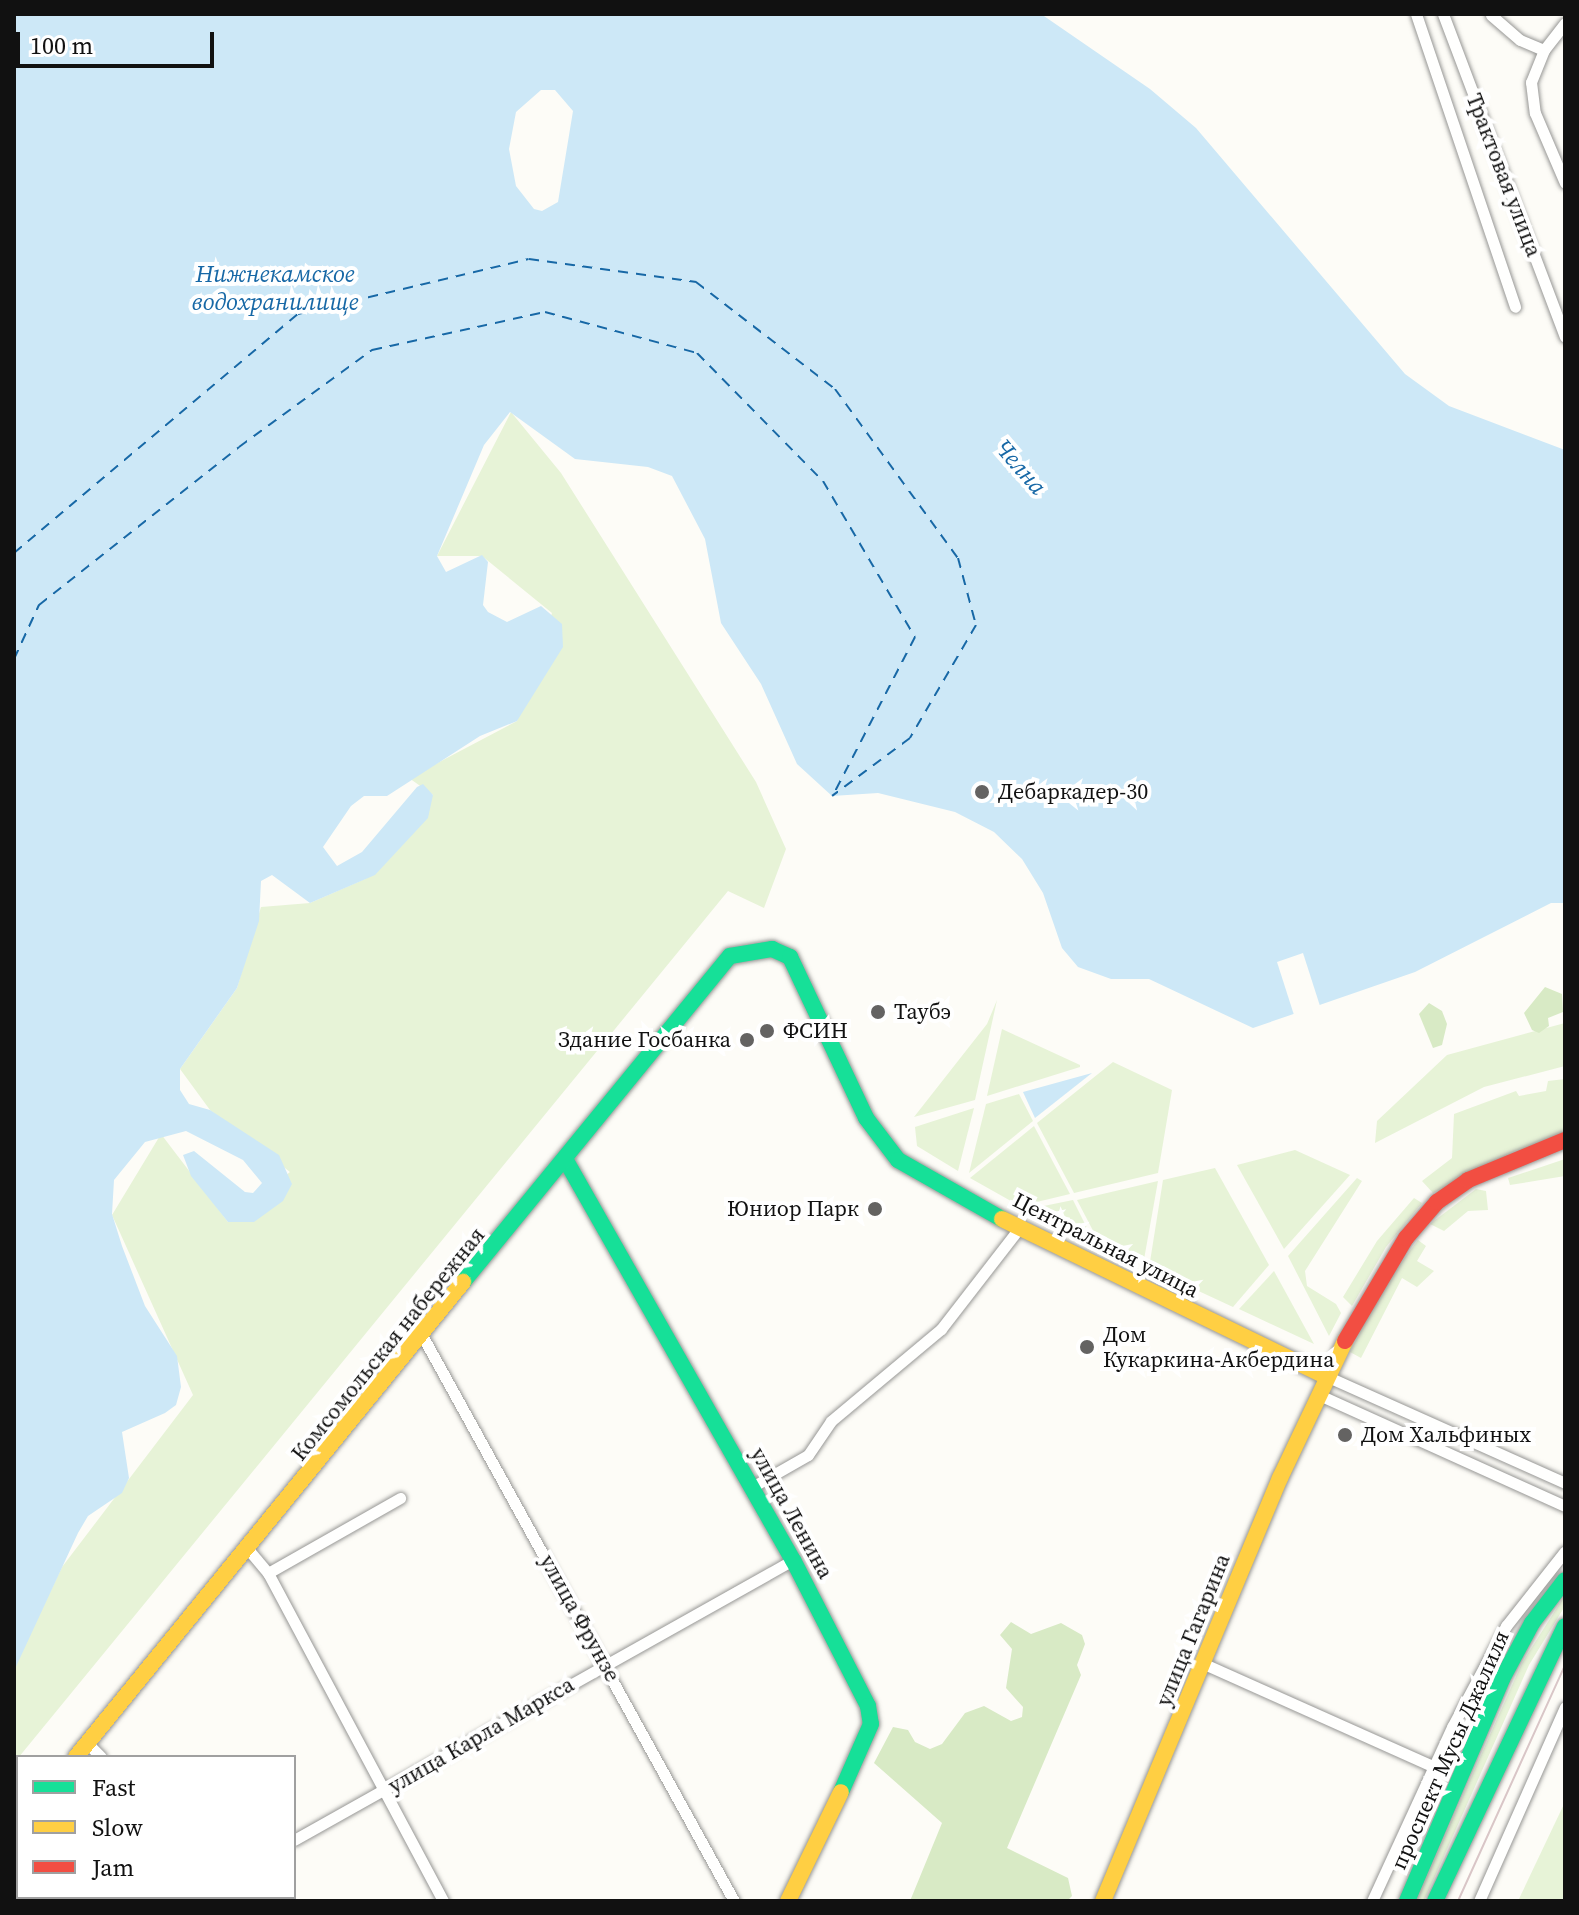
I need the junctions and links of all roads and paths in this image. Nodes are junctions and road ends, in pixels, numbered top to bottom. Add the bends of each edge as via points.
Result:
1 (1416, 14) edge
2 (1443, 14) edge
3 (1491, 15) edge
4 (1565, 23) edge
5 (1544, 50) junction
6 (1565, 183) edge
7 (1515, 307) dead end
8 (1565, 337) edge
9 (730, 956) joint
10 (1565, 1140) edge
11 (565, 1159) junction
12 (1020, 1227) junction
13 (423, 1337) junction
14 (1326, 1376) junction
15 (1317, 1394) junction
16 (1371, 1396) junction
17 (1362, 1414) junction
18 (1412, 1415) junction
19 (1425, 1420) junction
20 (1404, 1433) junction
21 (1453, 1433) junction
22 (1416, 1439) junction
23 (1467, 1439) junction
24 (1444, 1451) junction
25 (1493, 1451) junction
26 (1458, 1458) junction
27 (1509, 1458) junction
28 (1485, 1470) junction
29 (1500, 1476) junction
30 (1565, 1483) edge
31 (752, 1487) junction
32 (400, 1498) dead end
33 (1565, 1506) edge
34 (247, 1548) junction
35 (1565, 1551) edge
36 (793, 1560) junction
37 (1565, 1566) edge
38 (268, 1573) junction
39 (1565, 1580) edge
40 (1535, 1588) junction
41 (1565, 1626) edge
42 (605, 1663) junction
43 (1202, 1663) junction
44 (1565, 1707) edge
45 (88, 1744) junction
46 (78, 1755) edge
47 (99, 1755) edge
48 (1435, 1767) junction
49 (383, 1792) junction
50 (296, 1839) edge
51 (1479, 1900) edge
52 (443, 1901) edge
53 (734, 1901) edge
54 (788, 1901) edge
55 (1103, 1901) edge
56 (1372, 1901) edge
57 (1407, 1901) edge
58 (1435, 1901) edge

1 - 7 street
2 - 8 street, Трактовая улица
3 - 5 street via 1520,40
4 - 5 street
5 - 6 street via 1531,82 1535,113
9 - 11 street, Комсомольская набережная
9 - 12 street, Центральная улица via 772,949 790,957 866,1118 893,1156 959,1198
10 - 14 street, улица Гагарина via 1478,1175 1437,1202 1376,1282
11 - 13 street, Комсомольская набережная
11 - 31 street, улица Ленина
12 - 14 street, Центральная улица
12 - 31 street via 941,1329 831,1421 808,1455
13 - 34 street, Комсомольская набережная
13 - 42 street, улица Фрунзе
14 - 15 street, улица Гагарина
14 - 16 street, Центральная улица
15 - 17 street
15 - 43 street, улица Гагарина
16 - 17 street
16 - 18 street, Центральная улица
17 - 20 street
18 - 19 street, Центральная улица
18 - 20 street
19 - 21 street, Центральная улица
19 - 22 street
20 - 22 street
21 - 23 street, Центральная улица
21 - 24 street
22 - 24 street
23 - 25 street, Центральная улица
23 - 26 street
24 - 26 street
25 - 27 street, Центральная улица
25 - 28 street
26 - 28 street
27 - 29 street
27 - 30 street, Центральная улица
28 - 29 street
29 - 33 street
31 - 36 street, улица Ленина
32 - 38 street
34 - 38 street
34 - 45 street, Комсомольская набережная
35 - 40 street
36 - 42 street, улица Карла Маркса
36 - 54 street, улица Ленина via 854,1675 871,1724
37 - 40 street
38 - 49 street
39 - 57 street, проспект Мусы Джалиля via 1532,1623 1502,1679
40 - 48 street via 1506,1626
41 - 58 street
42 - 49 street, улица Карла Маркса
42 - 53 street, улица Фрунзе
43 - 48 street
43 - 55 street, улица Гагарина
44 - 51 street
45 - 46 street, Комсомольская набережная
45 - 47 street
48 - 56 street
49 - 50 street, улица Карла Маркса
49 - 52 street

